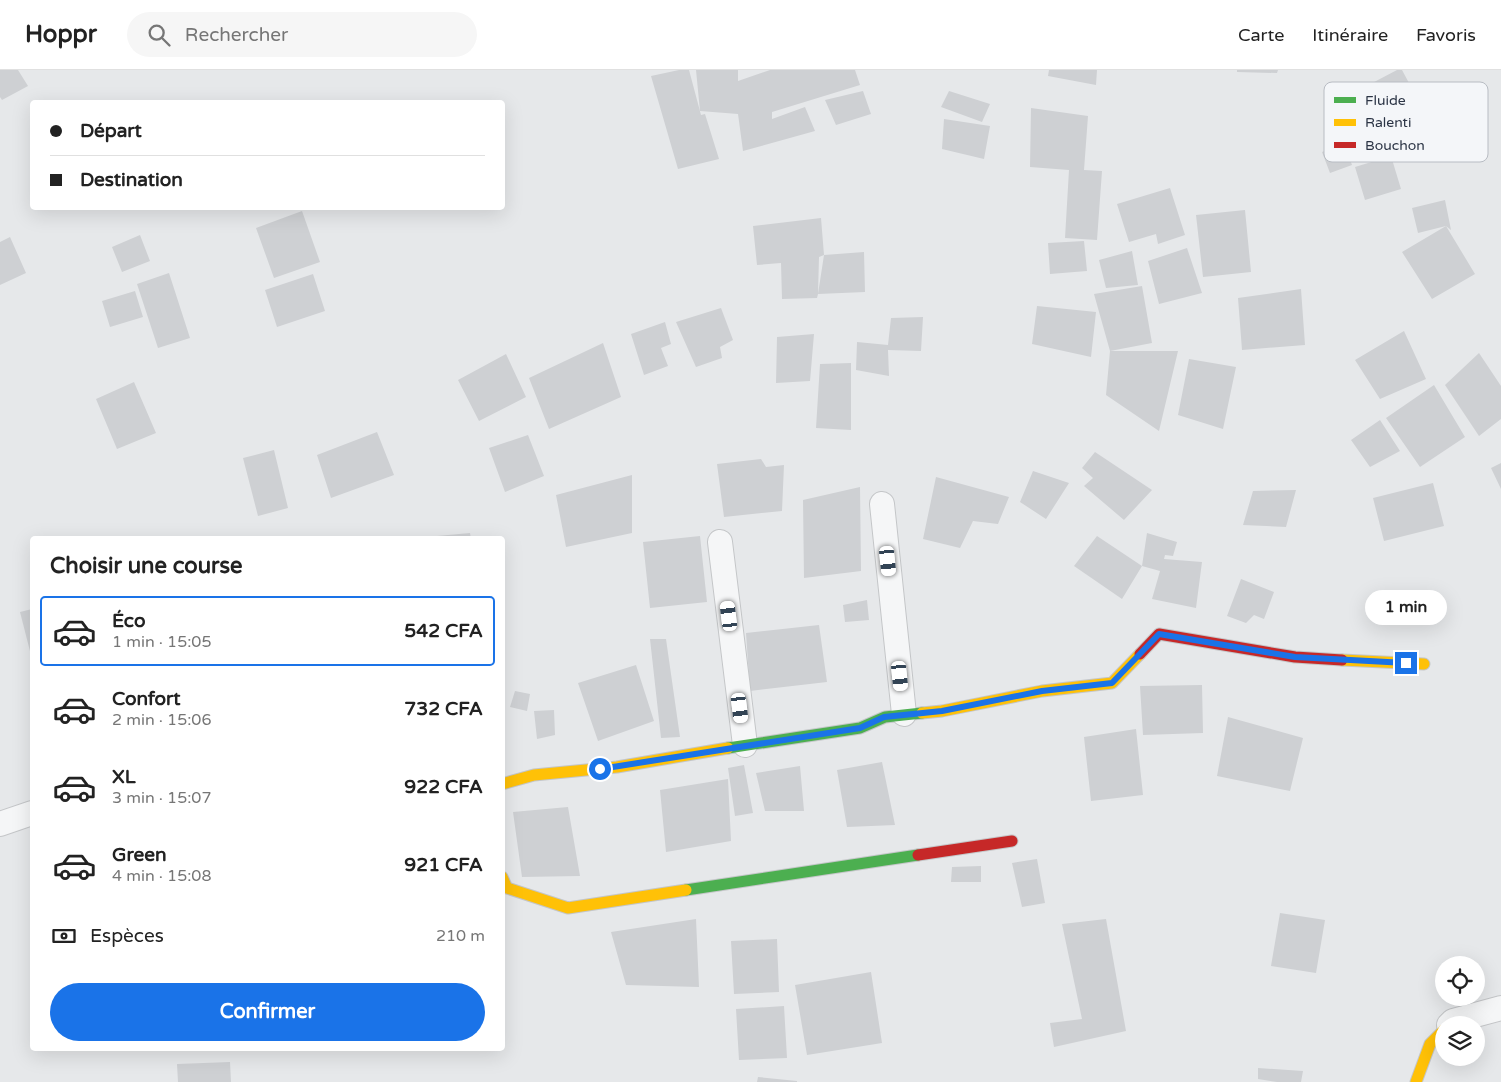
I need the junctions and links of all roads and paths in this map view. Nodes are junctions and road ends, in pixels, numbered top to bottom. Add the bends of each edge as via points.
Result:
1 (882, 504) dead end
2 (720, 542) dead end
3 (1424, 664) dead end
4 (904, 714) junction
5 (745, 745) junction
6 (505, 783) edge
7 (30, 814) edge
8 (0, 824) edge
9 (1012, 841) dead end
10 (505, 884) edge
11 (1501, 1008) edge
12 (1471, 1016) edge
13 (1435, 1039) edge
14 (1416, 1082) edge

1 - 4 street
2 - 5 street
3 - 4 street via 1295,657 1159,634 1112,683 1042,691 942,711
4 - 5 street via 884,717 860,728
5 - 6 street via 617,767 534,775
7 - 8 street
9 - 10 street via 568,908 507,888
11 - 12 street
13 - 14 street via 1430,1044

